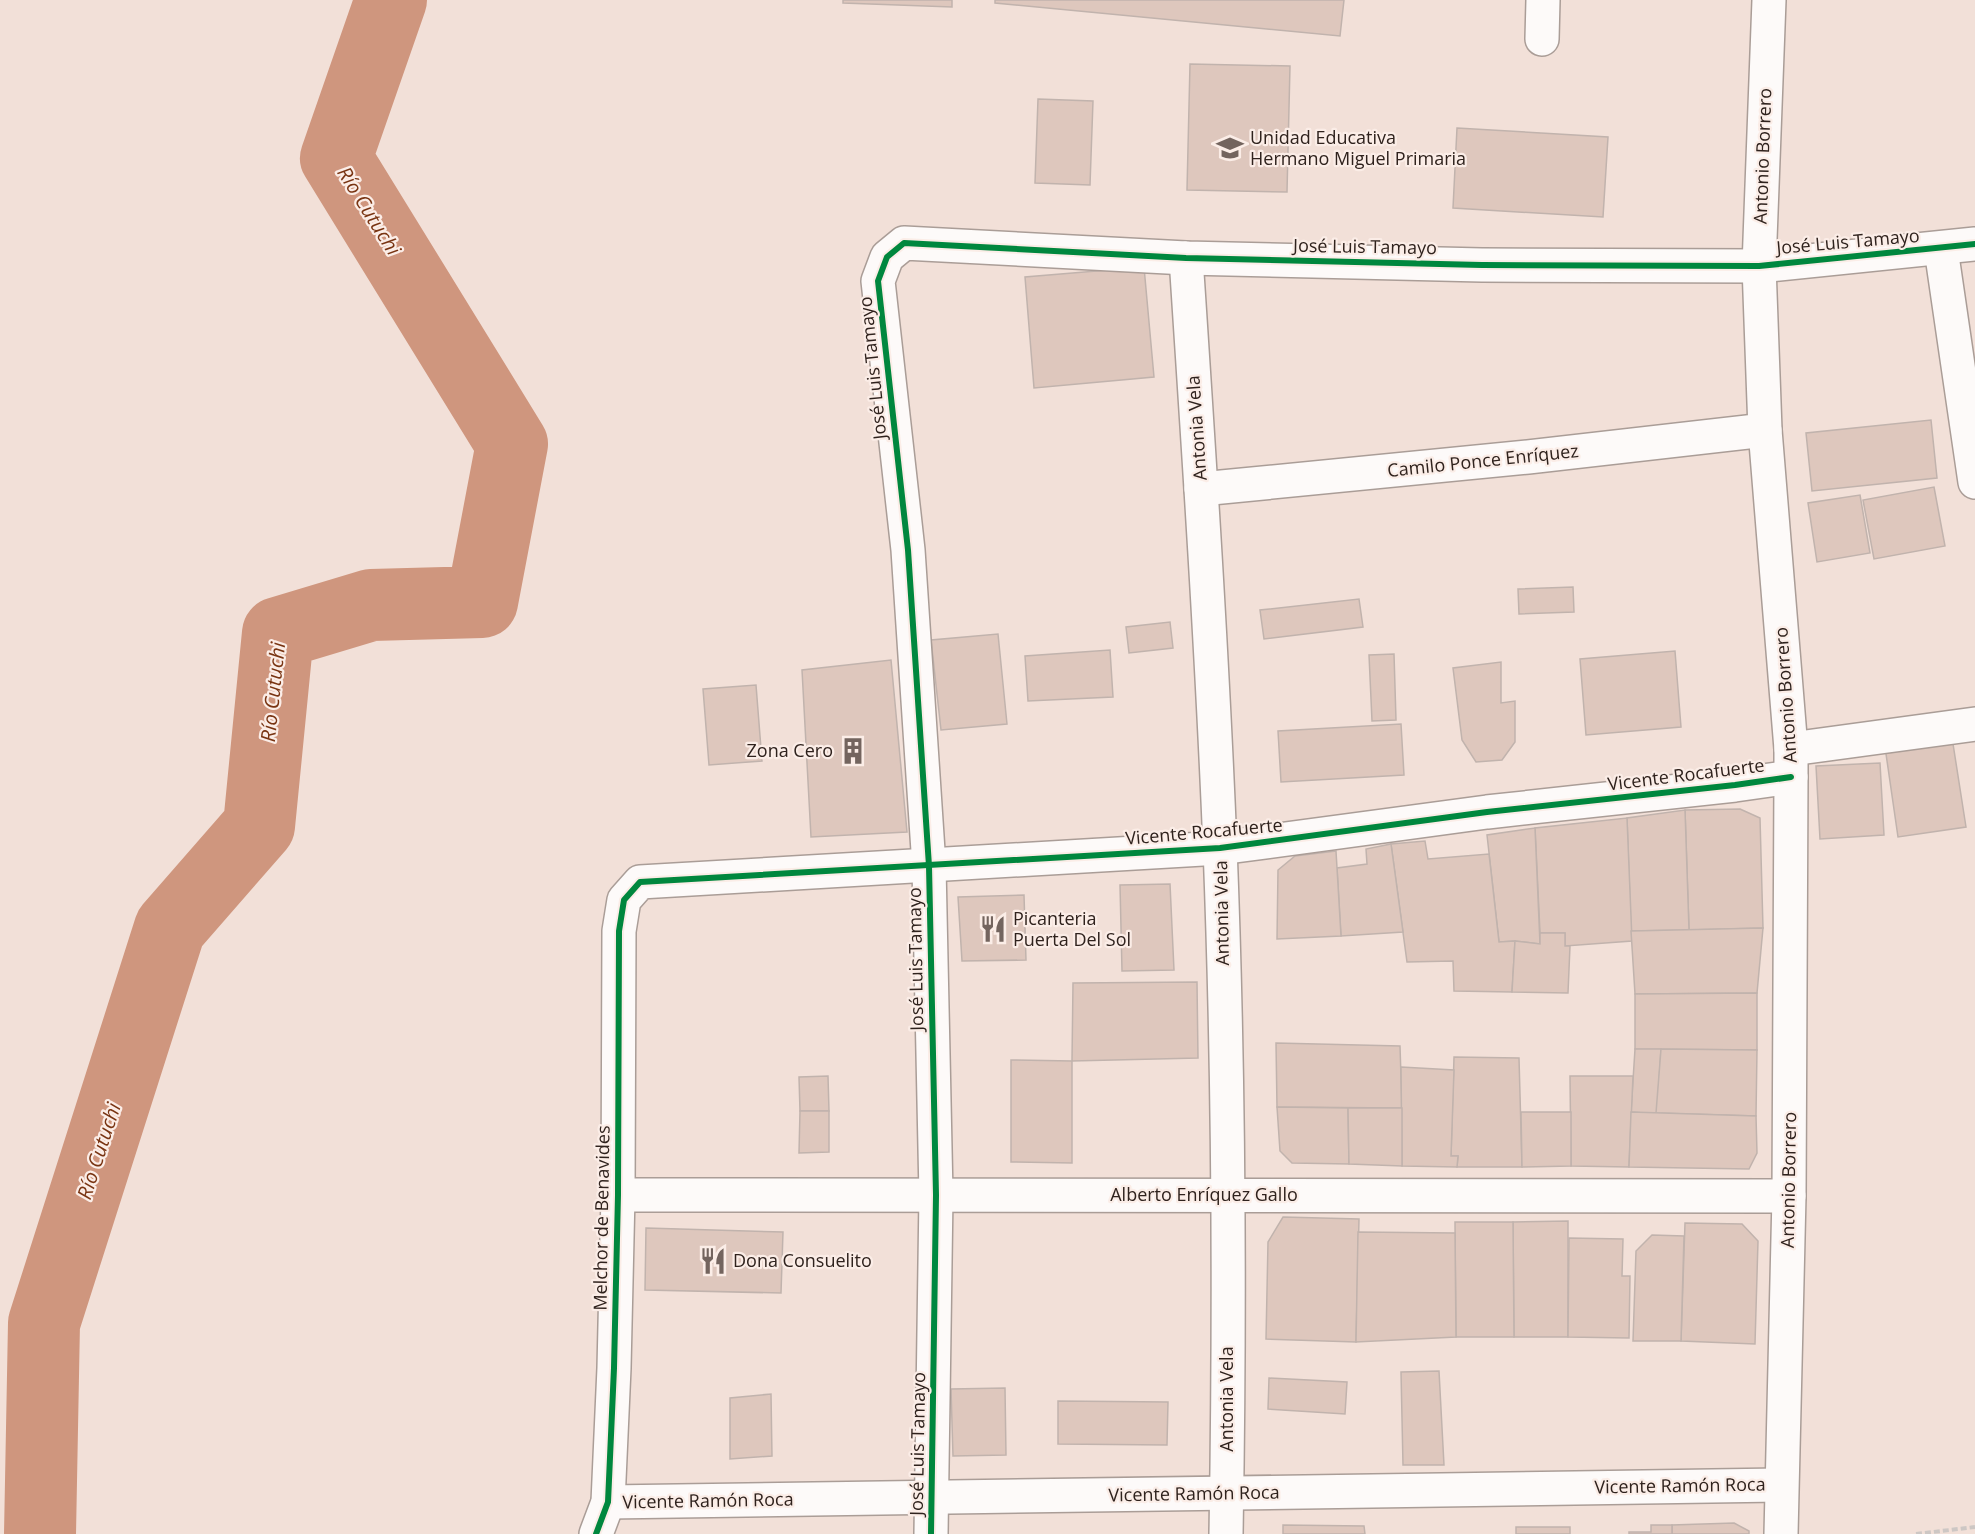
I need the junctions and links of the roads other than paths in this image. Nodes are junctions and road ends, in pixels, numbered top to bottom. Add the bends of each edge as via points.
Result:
1 (1543, 0) edge
2 (1769, 0) edge
3 (1542, 39) dead end
4 (1975, 244) edge
5 (1941, 249) junction
6 (1186, 258) junction
7 (1759, 266) junction
8 (1765, 430) junction
9 (1975, 482) edge
10 (1201, 489) junction
11 (1975, 724) edge
12 (1791, 763) junction
13 (1220, 848) junction
14 (929, 866) junction
15 (624, 900) joint
16 (618, 1195) junction
17 (936, 1195) junction
18 (1228, 1195) junction
19 (1789, 1196) junction
20 (1781, 1485) junction
21 (1227, 1493) junction
22 (932, 1498) junction
23 (608, 1502) junction
24 (596, 1534) edge
25 (931, 1534) edge
26 (1226, 1534) edge
27 (1781, 1534) edge

1 - 3 street
2 - 7 street, Antonio Borrero
4 - 5 street, José Luis Tamayo
5 - 7 street, José Luis Tamayo
5 - 9 street
6 - 7 street, José Luis Tamayo
6 - 10 street, Antonia Vela
6 - 14 street, José Luis Tamayo via 904,243 887,257 878,281 908,550
7 - 8 street, Antonio Borrero
8 - 10 street, Camilo Ponce Enríquez
8 - 12 street, Antonio Borrero
10 - 13 street, Antonia Vela
11 - 12 street, Vicente Rocafuerte
12 - 13 street, Vicente Rocafuerte via 1735,786
12 - 19 street, Antonio Borrero
13 - 14 street, Vicente Rocafuerte
13 - 18 street, Antonia Vela
14 - 15 street, Vicente Rocafuerte via 640,882
14 - 17 street, José Luis Tamayo
15 - 16 street, Melchor de Benavides via 619,931
16 - 17 street, Alberto Enríquez Gallo
16 - 23 street, Melchor de Benavides
17 - 18 street, Alberto Enríquez Gallo
17 - 22 street, José Luis Tamayo
18 - 19 street, Alberto Enríquez Gallo
18 - 21 street, Antonia Vela
19 - 20 street, Antonio Borrero
20 - 21 street, Vicente Ramón Roca
20 - 27 street, Antonio Borrero
21 - 22 street, Vicente Ramón Roca
21 - 26 street, Antonia Vela
22 - 23 street, Vicente Ramón Roca
22 - 25 street, José Luis Tamayo
23 - 24 street, Melchor de Benavides

